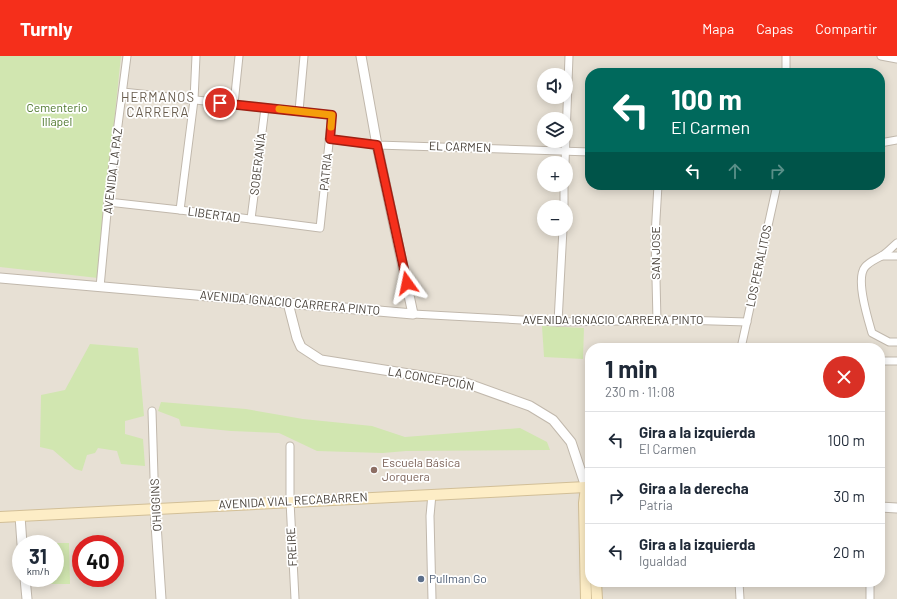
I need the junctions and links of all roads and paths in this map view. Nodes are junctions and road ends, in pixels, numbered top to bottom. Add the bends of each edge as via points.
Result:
1 (127, 56) edge
2 (196, 56) edge
3 (239, 56) edge
4 (304, 56) edge
5 (361, 56) edge
6 (569, 56) edge
7 (786, 56) edge
8 (881, 56) edge
9 (897, 59) edge
10 (786, 68) edge
11 (123, 92) junction
12 (194, 100) junction
13 (234, 104) junction
14 (265, 108) junction
15 (299, 112) junction
16 (330, 139) junction
17 (897, 140) edge
18 (885, 142) edge
19 (377, 145) junction
20 (566, 151) junction
21 (585, 152) edge
22 (566, 156) edge
23 (658, 190) edge
24 (776, 190) edge
25 (108, 202) junction
26 (180, 210) junction
27 (251, 219) junction
28 (320, 228) joint
29 (562, 236) edge
30 (897, 243) edge
31 (882, 256) junction
32 (897, 256) edge
33 (0, 278) edge
34 (100, 287) junction
35 (288, 303) junction
36 (413, 314) junction
37 (657, 321) junction
38 (558, 322) junction
39 (748, 322) junction
40 (897, 342) edge
41 (742, 343) edge
42 (885, 361) edge
43 (897, 361) edge
44 (152, 411) dead end
45 (290, 446) dead end
46 (585, 478) edge
47 (585, 488) edge
48 (432, 494) junction
49 (585, 500) edge
50 (290, 501) junction
51 (885, 507) edge
52 (897, 508) edge
53 (155, 509) junction
54 (20, 516) junction
55 (0, 518) edge
56 (21, 535) edge
57 (585, 551) edge
58 (26, 587) edge
59 (586, 587) edge
60 (596, 587) edge
61 (739, 587) edge
62 (870, 587) edge
63 (27, 599) edge
64 (161, 599) edge
65 (295, 599) edge
66 (432, 599) edge
67 (586, 599) edge
68 (596, 599) edge
69 (740, 599) edge
70 (870, 599) edge

1 - 11 street, AVENIDA LA PAZ
2 - 12 street
3 - 13 street
4 - 15 street
5 - 19 street
6 - 20 street
7 - 10 street
8 - 9 street
11 - 12 street
11 - 25 street, AVENIDA LA PAZ
12 - 13 street
12 - 26 street
13 - 14 street
14 - 15 street
14 - 27 street, SOBERANÍA
15 - 16 street, PATRIA via 332,115
16 - 19 street, EL CARMEN
16 - 28 street, PATRIA
17 - 18 street
19 - 20 street, EL CARMEN
19 - 36 street
20 - 21 street, EL CARMEN
20 - 22 street
23 - 37 street, SAN JOSE via 655,236
24 - 39 street, LOS PERALITOS
25 - 26 street, LIBERTAD
25 - 34 street, AVENIDA LA PAZ
26 - 27 street, LIBERTAD
27 - 28 street, LIBERTAD
29 - 38 street
30 - 31 street
31 - 32 street
31 - 40 street via 864,268 862,292 872,333 889,342
33 - 34 street, AVENIDA IGNACIO CARRERA PINTO
34 - 35 street, AVENIDA IGNACIO CARRERA PINTO
35 - 36 street, AVENIDA IGNACIO CARRERA PINTO
35 - 46 street, LA CONCEPCIÓN via 296,338 301,347 321,360 466,383 530,406 553,420 571,442
36 - 38 street, AVENIDA IGNACIO CARRERA PINTO
37 - 38 street, AVENIDA IGNACIO CARRERA PINTO
37 - 39 street, AVENIDA IGNACIO CARRERA PINTO
39 - 41 street, LOS PERALITOS
42 - 43 street
44 - 53 street, O'HIGGINS
45 - 50 street, FREIRE
47 - 48 main road, AVENIDA VIAL RECABARREN
48 - 50 main road, AVENIDA VIAL RECABARREN
48 - 66 street
49 - 57 main road
50 - 53 main road, AVENIDA VIAL RECABARREN
50 - 65 street, FREIRE
51 - 52 street
53 - 54 main road, AVENIDA VIAL RECABARREN
53 - 64 street, O'HIGGINS
54 - 55 main road, AVENIDA VIAL RECABARREN
54 - 56 street
58 - 63 street
59 - 67 main road
60 - 68 main road
61 - 69 street
62 - 70 street

